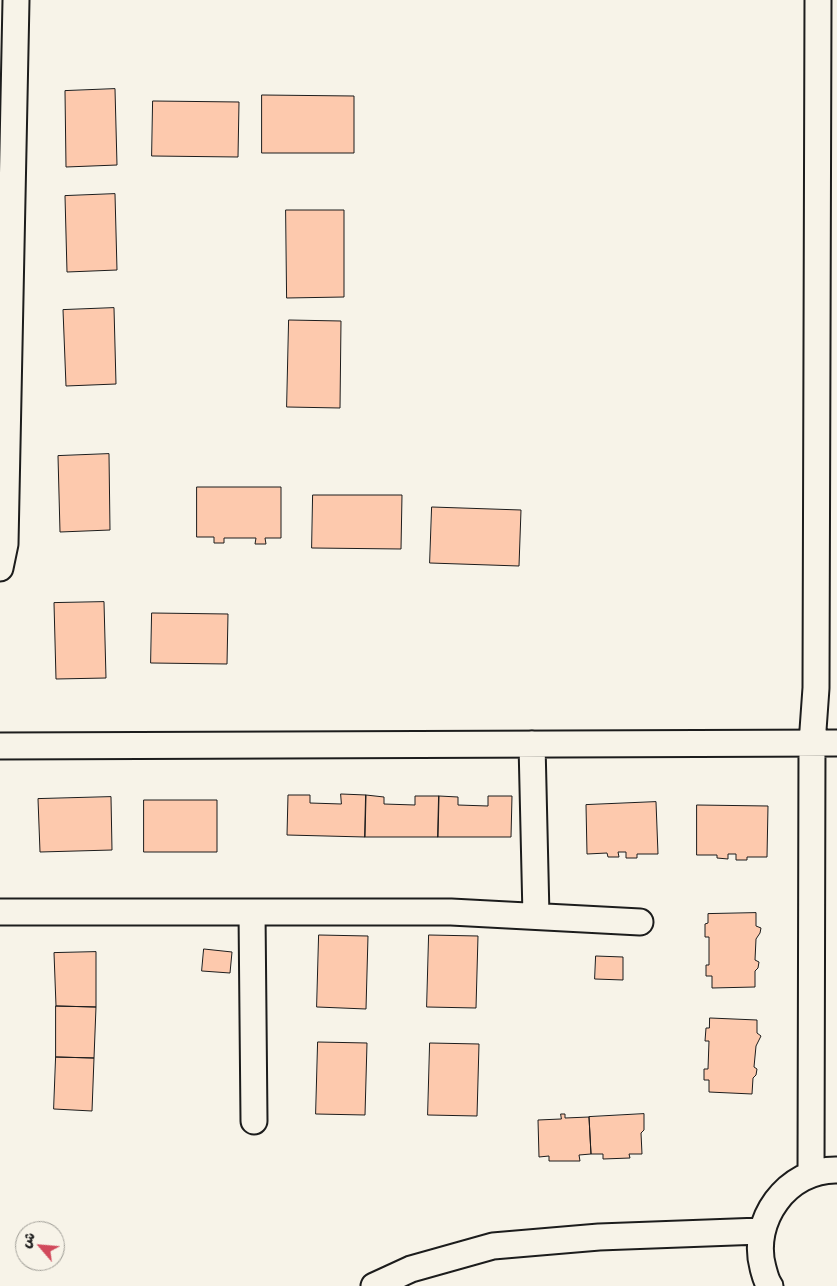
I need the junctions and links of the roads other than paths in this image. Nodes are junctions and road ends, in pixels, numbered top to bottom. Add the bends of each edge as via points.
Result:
1 (16, 0) edge
2 (818, 0) edge
3 (0, 568) edge
4 (837, 743) edge
5 (532, 744) junction
6 (812, 744) junction
7 (0, 746) edge
8 (0, 912) edge
9 (252, 912) junction
10 (536, 916) junction
11 (640, 922) dead end
12 (254, 1122) dead end
13 (837, 1170) edge
14 (811, 1173) junction
15 (761, 1231) junction
16 (374, 1286) edge
17 (770, 1286) edge

1 - 3 street via 5,544
2 - 6 street via 816,688
4 - 6 street
5 - 6 street
5 - 7 street
5 - 10 street
6 - 14 street
8 - 9 street
9 - 10 street via 451,912
9 - 12 street
10 - 11 street
13 - 14 street
14 - 15 street via 788,1188 771,1207
15 - 16 street via 599,1237 493,1246 411,1270
15 - 17 street via 760,1257

